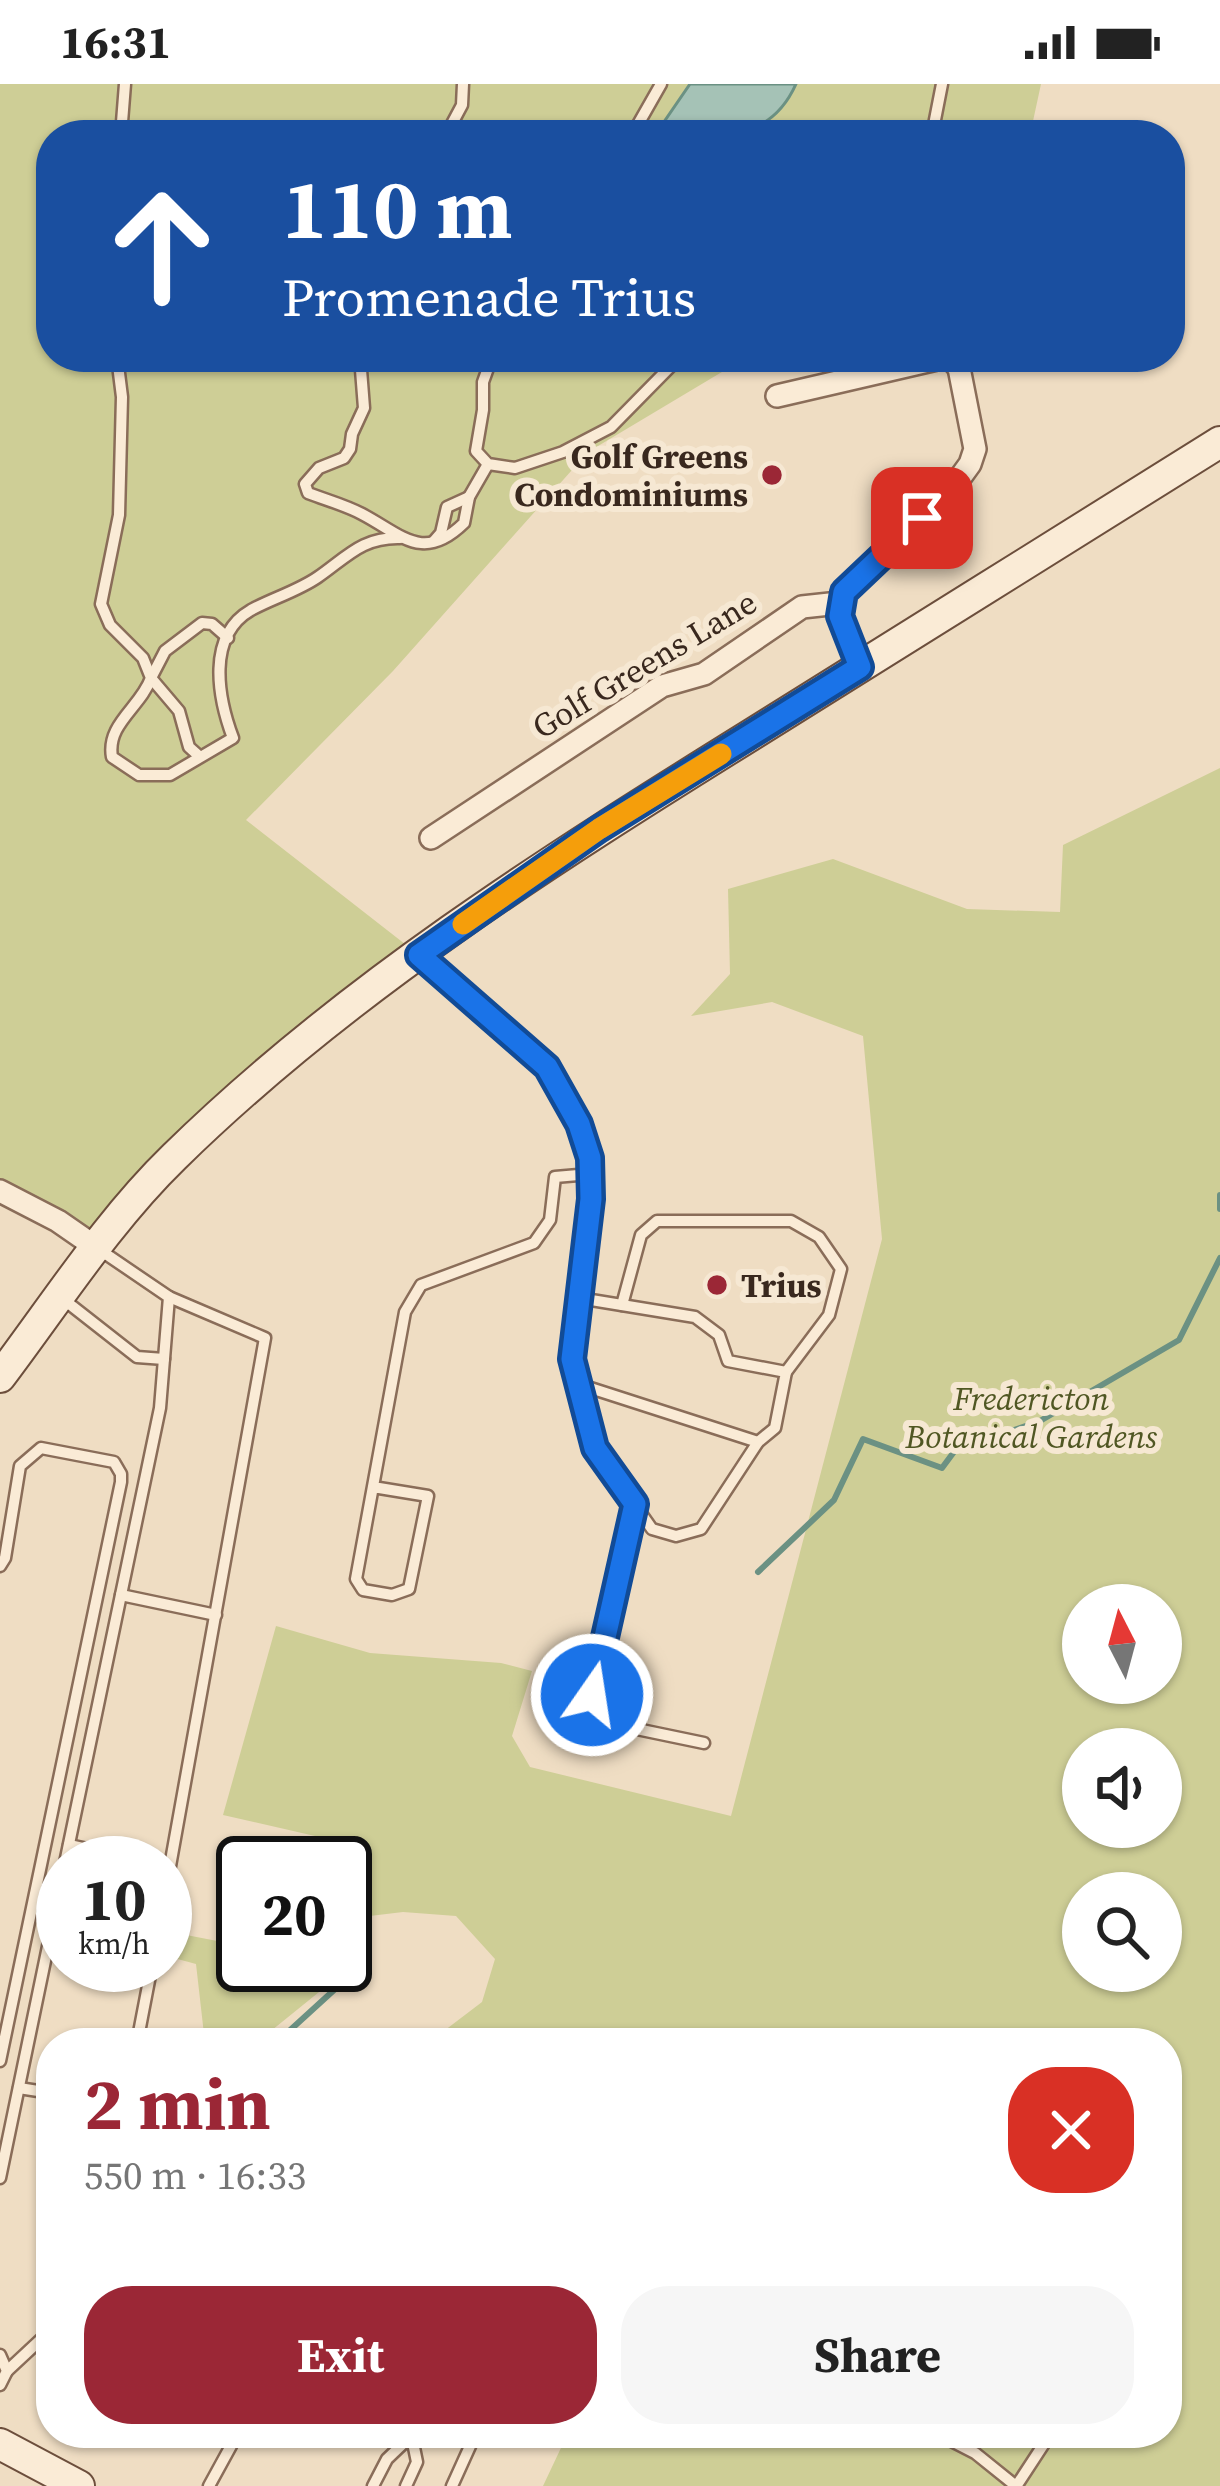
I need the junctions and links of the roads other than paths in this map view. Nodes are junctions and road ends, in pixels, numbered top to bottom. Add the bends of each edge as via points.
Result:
1 (125, 84) edge
2 (464, 84) edge
3 (661, 84) edge
4 (942, 84) edge
5 (122, 120) edge
6 (454, 120) edge
7 (641, 120) edge
8 (935, 120) edge
9 (120, 372) edge
10 (361, 372) edge
11 (487, 372) edge
12 (665, 372) edge
13 (881, 372) edge
14 (960, 372) edge
15 (777, 396) dead end
16 (1220, 442) edge
17 (488, 464) junction
18 (469, 497) junction
19 (400, 538) junction
20 (432, 543) junction
21 (839, 603) junction
22 (228, 638) junction
23 (137, 649) junction
24 (165, 651) junction
25 (860, 667) junction
26 (152, 678) junction
27 (199, 756) junction
28 (431, 838) dead end
29 (419, 955) junction
30 (590, 1174) junction
31 (0, 1191) edge
32 (97, 1248) junction
33 (60, 1297) junction
34 (169, 1297) junction
35 (579, 1298) junction
36 (622, 1305) junction
37 (164, 1359) junction
38 (786, 1372) junction
39 (0, 1377) edge
40 (581, 1395) junction
41 (758, 1442) junction
42 (373, 1487) junction
43 (635, 1504) junction
44 (0, 1566) edge
45 (121, 1594) junction
46 (216, 1615) junction
47 (704, 1743) dead end
48 (71, 1836) edge
49 (174, 1836) edge
50 (39, 1992) edge
51 (147, 1992) edge
52 (140, 2028) edge
53 (0, 2061) edge
54 (19, 2088) junction
55 (36, 2090) edge
56 (0, 2178) edge
57 (36, 2344) edge
58 (0, 2355) edge
59 (7, 2371) junction
60 (0, 2386) edge
61 (0, 2444) edge
62 (230, 2448) edge
63 (398, 2448) edge
64 (414, 2448) edge
65 (469, 2448) edge
66 (965, 2448) edge
67 (1041, 2448) edge
68 (60, 2482) edge
69 (209, 2486) edge
70 (373, 2486) edge
71 (406, 2486) edge
72 (452, 2486) edge
73 (1016, 2486) edge

1 - 5 lane
2 - 6 lane
3 - 7 lane
4 - 8 lane
9 - 23 lane via 119,515 101,604 110,625
10 - 19 lane via 364,407 350,449 312,473 306,488
11 - 17 lane via 475,443
12 - 17 lane via 600,434 530,466
13 - 15 street
14 - 21 street via 974,430 970,464 853,579
16 - 25 main road
17 - 18 lane
18 - 20 lane via 464,523
18 - 20 lane via 447,507
19 - 20 lane
19 - 22 lane via 358,545 318,577 248,611
21 - 25 street
21 - 28 street, Golf Greens Lane via 802,607 704,674 662,686
22 - 24 lane via 202,623
22 - 27 lane via 218,680 232,738
23 - 24 lane
23 - 26 lane
24 - 26 lane
25 - 29 main road via 599,829
26 - 27 lane via 179,711
26 - 27 lane via 113,733 112,757 139,775 170,776
29 - 30 street via 547,1067 579,1124
29 - 32 main road via 269,1068 170,1160
30 - 35 street
30 - 42 lane via 555,1177 550,1220 534,1243 421,1285 405,1312
31 - 32 street
32 - 33 main road
32 - 34 lane
33 - 37 lane via 137,1357
33 - 39 main road
34 - 37 lane
34 - 46 lane via 266,1338
35 - 36 lane
35 - 40 street via 572,1359
36 - 38 lane via 695,1317 719,1335 728,1360
36 - 38 lane via 641,1235 657,1221 791,1221 819,1237 841,1269 829,1316
37 - 45 lane
38 - 41 lane via 775,1428
40 - 41 lane
40 - 43 lane via 595,1448
41 - 43 lane via 700,1529 676,1536 652,1529
42 - 42 lane via 356,1579 363,1590 392,1595 409,1589 428,1496
43 - 47 lane via 592,1695 603,1722
44 - 53 lane via 26,1458 41,1448 113,1462 121,1482
45 - 46 lane
45 - 48 lane
46 - 49 lane
50 - 54 lane
51 - 52 lane
54 - 55 lane
54 - 56 lane
57 - 59 lane
58 - 59 lane
59 - 60 lane
61 - 68 main road
62 - 69 lane
63 - 70 lane
64 - 71 lane
65 - 72 lane
66 - 73 lane
67 - 73 lane

